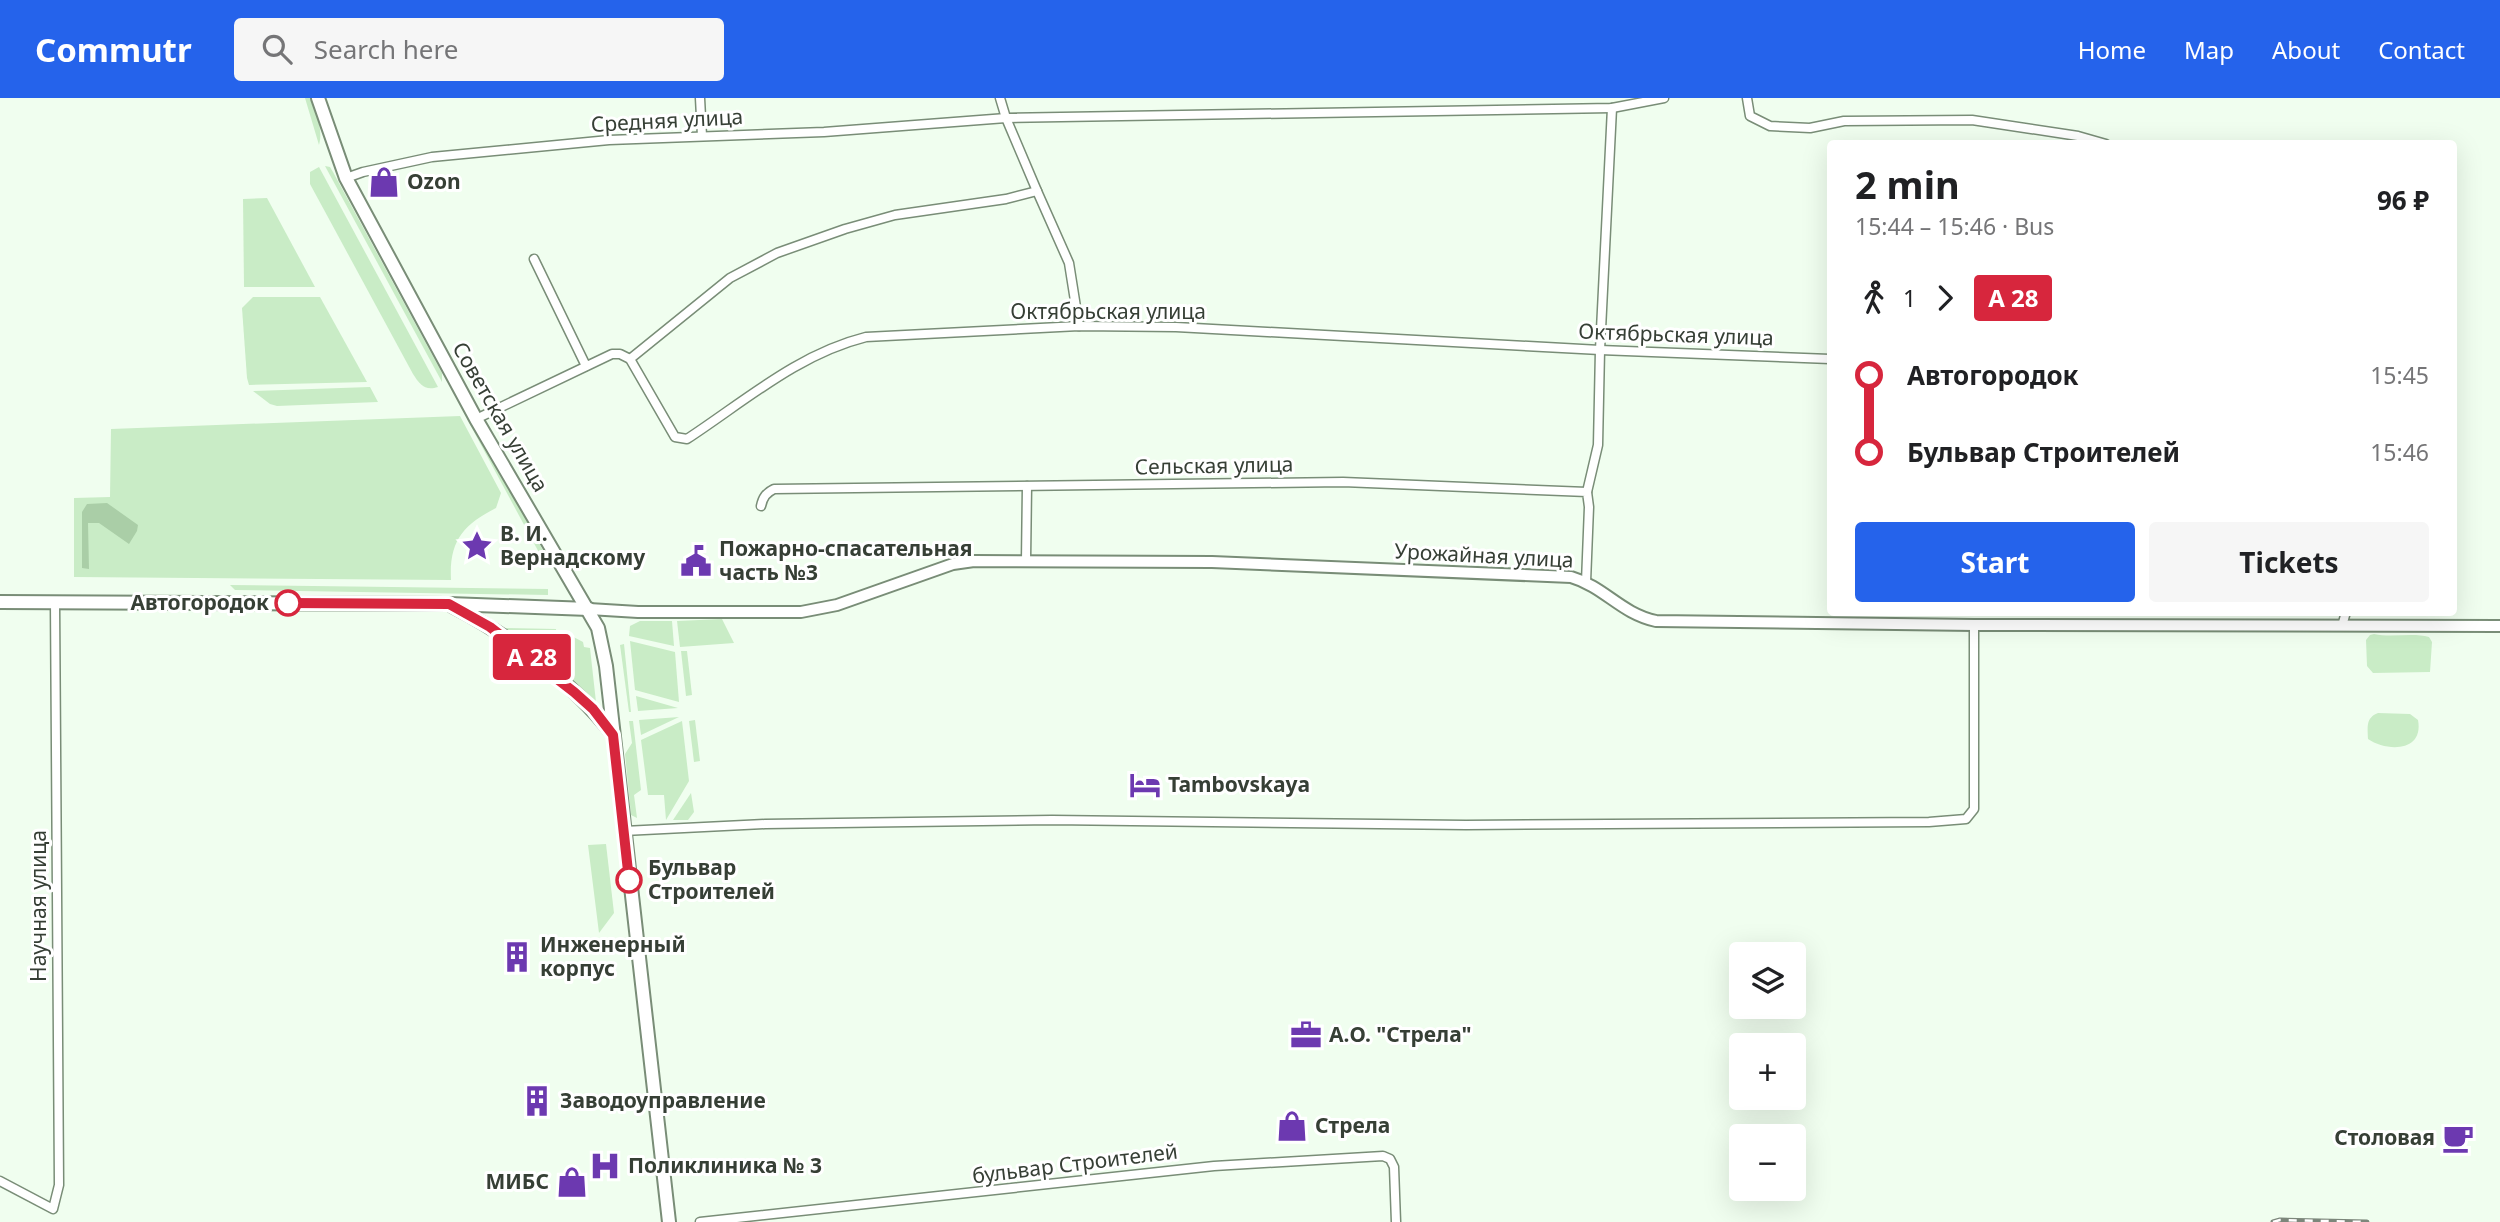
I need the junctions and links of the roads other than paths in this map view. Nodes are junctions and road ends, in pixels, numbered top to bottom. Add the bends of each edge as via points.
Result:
1 (318, 98) edge
2 (700, 98) edge
3 (1000, 98) edge
4 (1664, 98) edge
5 (1746, 98) edge
6 (1612, 107) junction
7 (1006, 118) junction
8 (702, 136) junction
9 (2092, 140) edge
10 (346, 178) junction
11 (1037, 191) junction
12 (534, 259) dead end
13 (1079, 326) junction
14 (1600, 350) junction
15 (630, 359) junction
16 (1827, 359) edge
17 (586, 366) junction
18 (476, 419) junction
19 (1027, 486) junction
20 (1587, 492) junction
21 (761, 506) dead end
22 (1026, 561) junction
23 (1586, 582) junction
24 (0, 602) edge
25 (55, 602) junction
26 (449, 604) junction
27 (589, 609) junction
28 (2345, 616) edge
29 (1974, 625) junction
30 (2342, 626) junction
31 (2500, 626) edge
32 (613, 735) junction
33 (624, 831) junction
34 (0, 1181) edge
35 (669, 1222) edge
36 (700, 1222) edge
37 (1396, 1222) edge

1 - 10 main road, Советская улица
2 - 8 street
3 - 7 street
4 - 6 street, Средняя улица
5 - 9 street via 1750,116 1770,126 1972,120
6 - 7 street, Средняя улица
6 - 14 street
7 - 8 street, Средняя улица
7 - 11 street
8 - 10 street, Средняя улица via 432,157
10 - 18 main road, Советская улица
11 - 13 street via 1069,264
11 - 15 street via 895,215 777,253 730,278
12 - 17 street
13 - 14 street, Октябрьская улица
13 - 15 street, Октябрьская улица via 866,337 838,344 776,377 687,439 675,437
14 - 16 street, Октябрьская улица
14 - 20 street via 1598,445
15 - 17 street via 612,354
17 - 18 street
18 - 27 main road, Советская улица
19 - 20 street, Сельская улица via 1343,482
19 - 21 street, Сельская улица via 774,489 767,492
19 - 22 street
20 - 23 street
22 - 23 street, Урожайная улица via 1225,563 1571,577
22 - 27 street, Урожайная улица via 953,564 836,605 800,612
23 - 29 street, Урожайная улица via 1639,618 1656,621
24 - 25 main road
25 - 26 main road
25 - 34 street, Научная улица via 59,1185 53,1209
26 - 27 main road
26 - 32 main road via 520,648 585,701
27 - 32 main road, Советская улица via 602,642
28 - 30 street
29 - 30 street, Урожайная улица
29 - 33 street via 1974,809 1966,819 1466,825 1052,820
30 - 31 street, Урожайная улица
32 - 33 main road, Советская улица
33 - 35 main road, Советская улица
36 - 37 street, бульвар Строителей via 1214,1166 1383,1156 1390,1158 1394,1167

